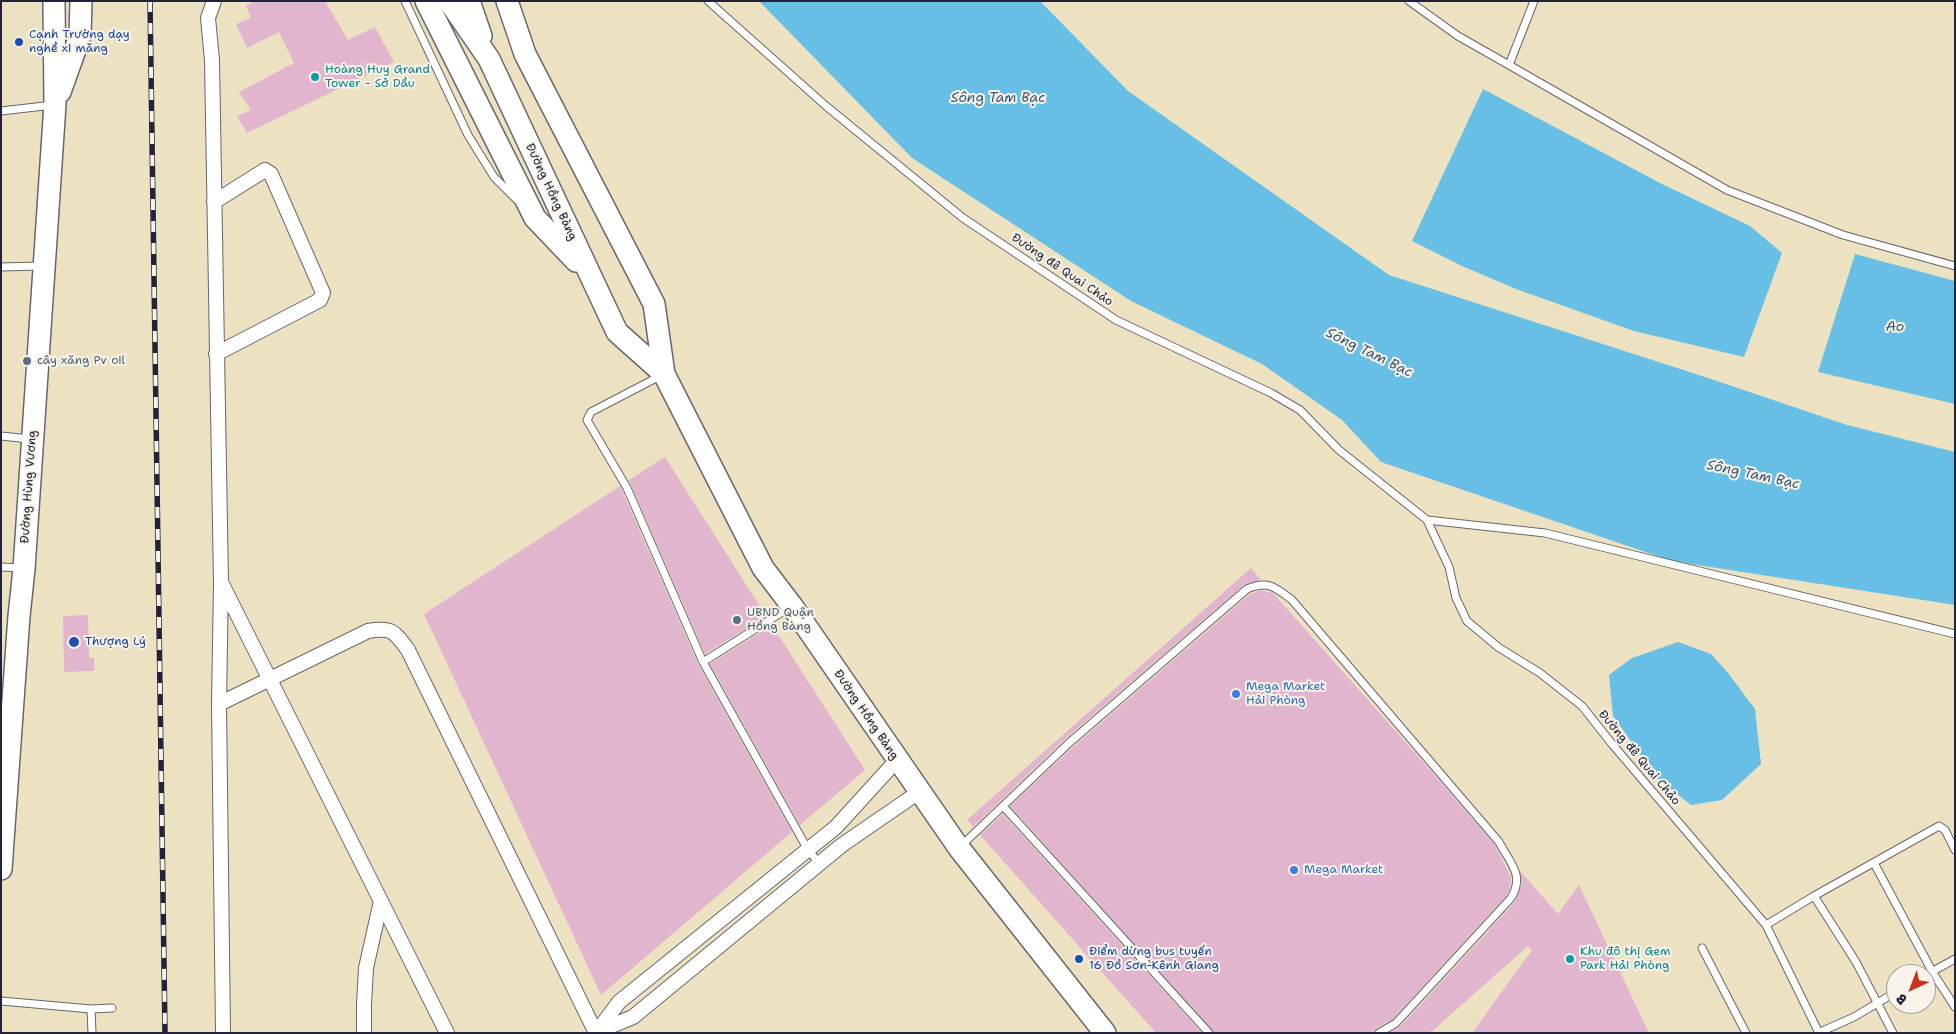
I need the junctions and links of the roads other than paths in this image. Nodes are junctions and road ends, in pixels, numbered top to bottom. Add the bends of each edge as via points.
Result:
1 (81, 1) edge
2 (214, 1) edge
3 (405, 1) edge
4 (426, 1) edge
5 (449, 1) edge
6 (469, 1) edge
7 (493, 1) edge
8 (506, 1) edge
9 (708, 1) edge
10 (1409, 1) edge
11 (1534, 1) edge
12 (53, 4) edge
13 (525, 54) junction
14 (489, 59) junction
15 (1508, 65) junction
16 (55, 104) junction
17 (1, 111) edge
18 (214, 202) junction
19 (535, 218) junction
20 (44, 266) junction
21 (1955, 266) edge
22 (1, 267) edge
23 (588, 274) junction
24 (216, 354) junction
25 (664, 374) junction
26 (1, 436) edge
27 (32, 439) junction
28 (1427, 520) junction
29 (1, 567) edge
30 (24, 568) junction
31 (221, 583) junction
32 (792, 606) junction
33 (1955, 634) edge
34 (703, 662) junction
35 (270, 679) junction
36 (219, 704) junction
37 (897, 760) junction
38 (919, 792) junction
39 (1003, 806) junction
40 (959, 848) junction
41 (808, 850) junction
42 (1955, 850) edge
43 (1874, 863) junction
44 (820, 864) junction
45 (1, 869) edge
46 (1814, 896) junction
47 (381, 902) junction
48 (1766, 924) junction
49 (1702, 948) dead end
50 (1955, 958) edge
51 (1925, 964) edge
52 (1936, 970) edge
53 (1936, 982) edge
54 (1886, 998) edge
55 (1, 1001) edge
56 (1876, 1004) junction
57 (1955, 1007) edge
58 (112, 1008) dead end
59 (91, 1009) junction
60 (92, 1033) edge
61 (223, 1033) edge
62 (364, 1033) edge
63 (447, 1033) edge
64 (596, 1033) edge
65 (1105, 1033) edge
66 (1209, 1033) edge
67 (1379, 1033) edge
68 (1746, 1033) edge
69 (1818, 1033) edge
70 (1893, 1033) edge

1 - 16 main road, Đường Hùng Vương via 80,36
2 - 18 street via 208,18 212,60
3 - 19 lane via 468,135 494,177
4 - 19 main road
5 - 14 main road, Đường Hồng Bàng
6 - 14 main road
7 - 13 main road
8 - 13 main road, Đường Hồng Bàng
9 - 28 lane, Đường đê Quai Chảo via 826,106 963,218 1116,320 1271,393 1300,410 1339,450
10 - 15 lane via 1458,36
11 - 15 lane
12 - 16 main road, Đường Hùng Vương
13 - 25 main road, Đường Hồng Bàng via 654,304
14 - 23 main road, Đường Hồng Bàng
15 - 21 lane via 1727,190 1843,235
16 - 17 lane
16 - 20 main road, Đường Hùng Vương
18 - 24 street
18 - 24 street via 265,170 271,174 323,293 320,300
19 - 23 main road
20 - 22 lane
20 - 27 main road, Đường Hùng Vương
23 - 25 main road, Đường Hồng Bàng via 617,332
24 - 31 street
25 - 32 main road, Đường Hồng Bàng via 763,568
25 - 34 lane via 591,412 586,420 627,488
26 - 27 lane
27 - 30 main road, Đường Hùng Vương
28 - 33 lane via 1545,533
28 - 48 lane, Đường đê Quai Chảo via 1449,567 1456,598 1467,621 1582,706
29 - 30 lane
30 - 45 main road, Đường Hùng Vương via 12,679
31 - 35 street
31 - 36 street
32 - 34 lane
32 - 37 main road, Đường Hồng Bàng
34 - 41 lane
35 - 36 street
35 - 47 street
35 - 64 street via 368,631 384,628 397,636 408,650
36 - 61 street
37 - 38 main road, Đường Hồng Bàng
37 - 41 street via 836,827
38 - 40 main road, Đường Hồng Bàng
38 - 44 street
39 - 40 lane
39 - 66 lane
39 - 67 lane via 1069,743 1247,589 1259,584 1272,586 1292,600 1499,842 1518,878 1517,889 1511,898 1396,1023
40 - 65 main road, Đường Hồng Bàng
41 - 44 lane
41 - 64 street via 619,1002
42 - 43 lane via 1939,826
43 - 46 lane
43 - 51 lane
44 - 64 street via 633,1017
46 - 48 lane
46 - 56 lane via 1856,962
47 - 62 street via 366,968
47 - 63 street
48 - 69 lane, Đường đê Quai Chảo
49 - 68 lane
50 - 52 lane
53 - 57 lane
54 - 56 lane
55 - 59 lane
56 - 69 lane
56 - 70 lane
58 - 59 lane
59 - 60 lane

